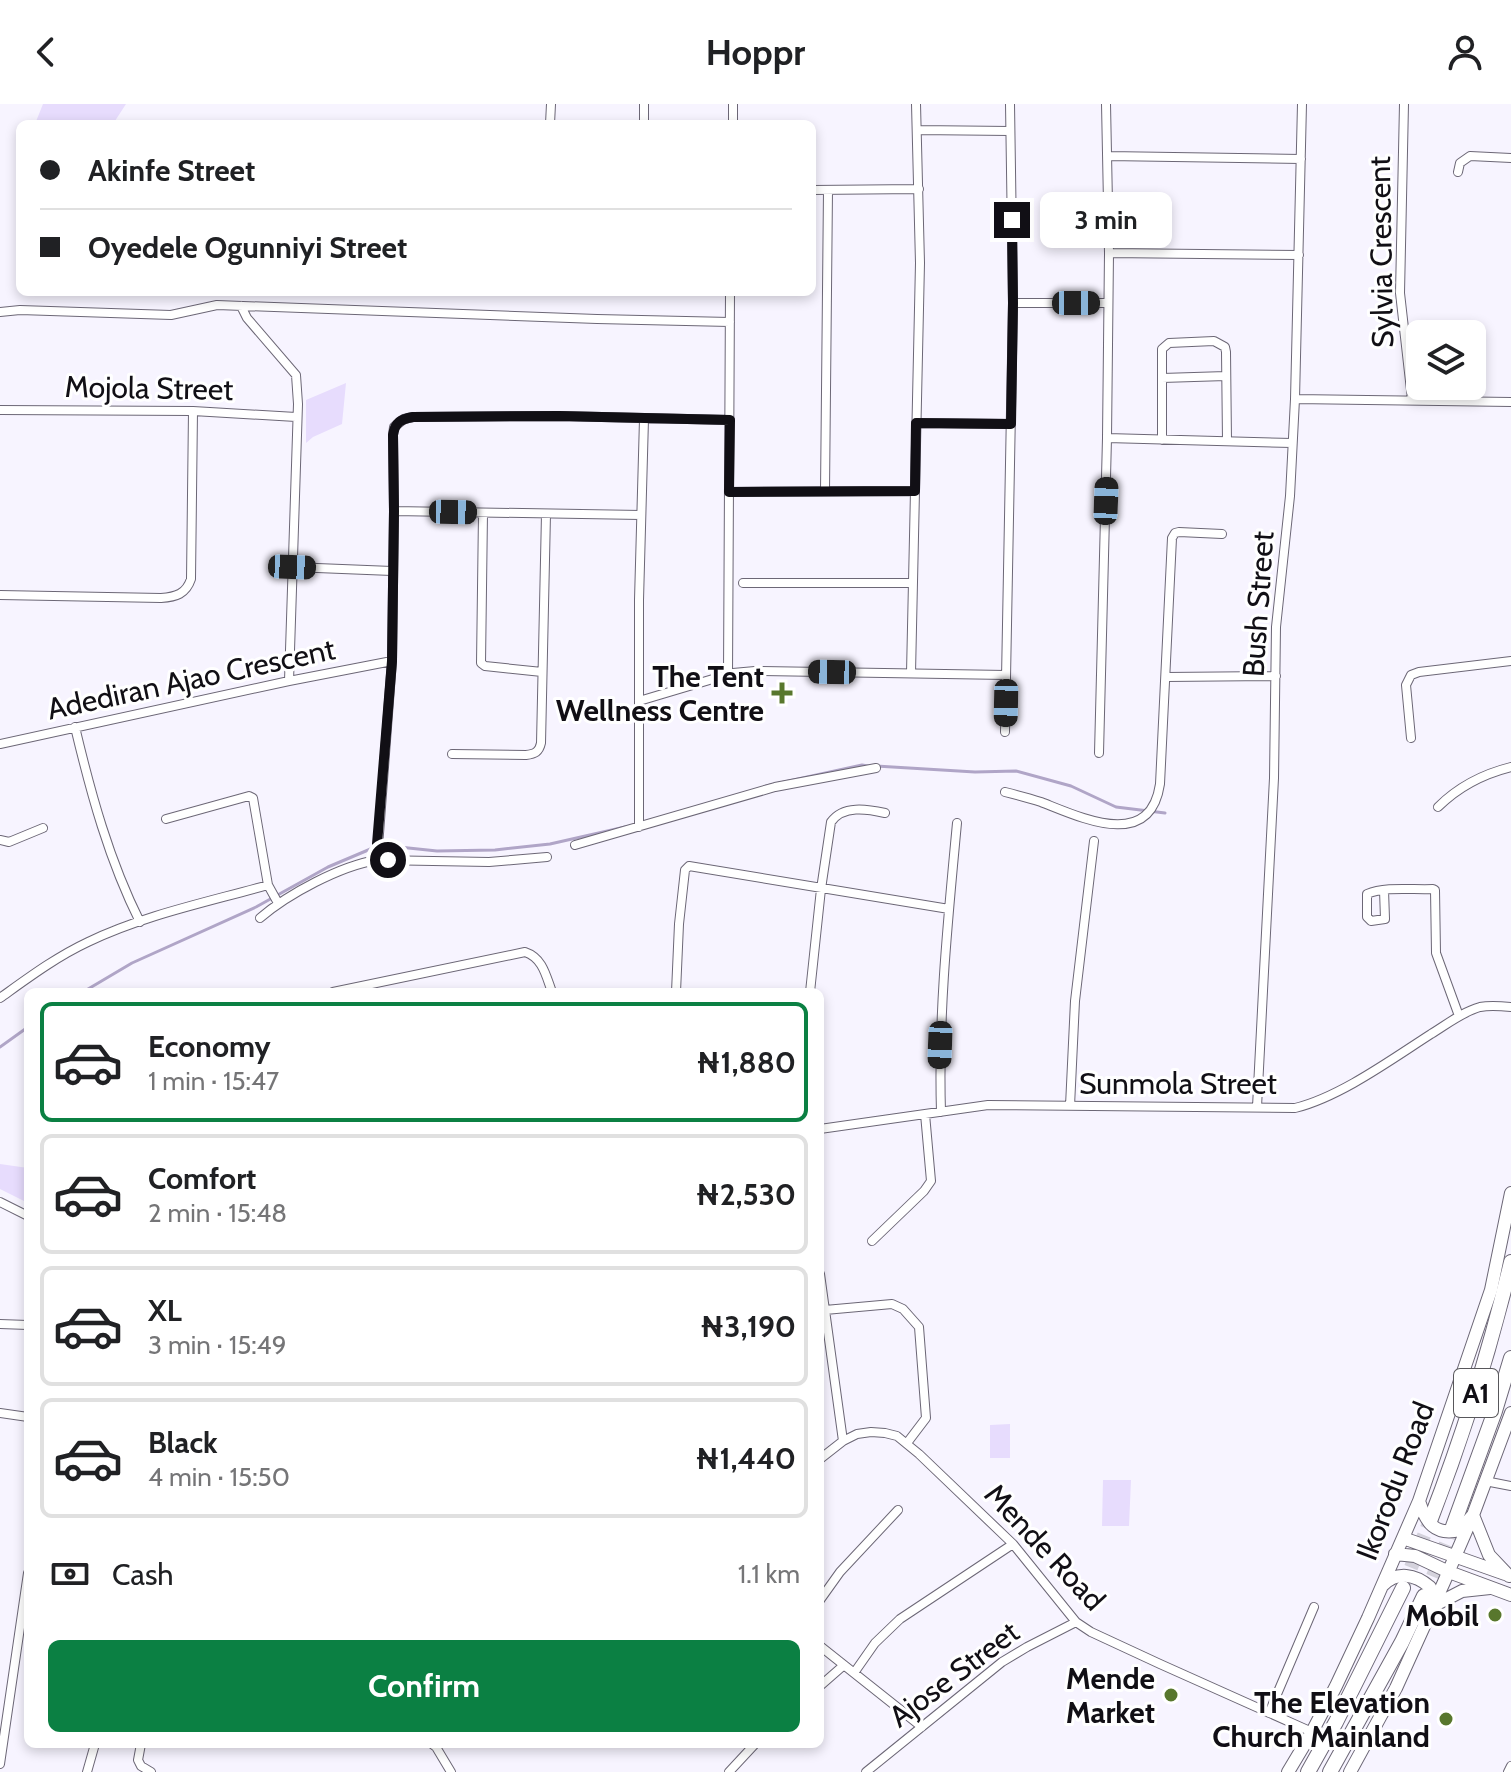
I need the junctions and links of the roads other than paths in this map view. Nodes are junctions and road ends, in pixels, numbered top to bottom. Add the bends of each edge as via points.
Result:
1 (916, 104) edge
2 (1010, 104) edge
3 (1106, 104) edge
4 (1302, 104) edge
5 (1404, 104) edge
6 (917, 130) junction
7 (1010, 131) junction
8 (1108, 156) junction
9 (1511, 158) edge
10 (1301, 159) junction
11 (1458, 172) dead end
12 (919, 189) junction
13 (816, 190) edge
14 (828, 190) junction
15 (1109, 253) junction
16 (1299, 255) junction
17 (730, 296) edge
18 (1013, 303) junction
19 (1108, 303) junction
20 (241, 306) junction
21 (0, 312) edge
22 (730, 322) junction
23 (1406, 346) edge
24 (1226, 376) junction
25 (1162, 378) junction
26 (1295, 399) junction
27 (1406, 399) edge
28 (1445, 400) edge
29 (1511, 402) edge
30 (0, 410) edge
31 (193, 411) junction
32 (296, 417) junction
33 (644, 419) junction
34 (730, 420) junction
35 (916, 423) junction
36 (1011, 424) junction
37 (1107, 438) junction
38 (1162, 440) junction
39 (1227, 441) junction
40 (1292, 443) junction
41 (825, 491) junction
42 (915, 491) junction
43 (729, 492) junction
44 (394, 511) junction
45 (483, 513) junction
46 (546, 514) junction
47 (641, 515) junction
48 (1222, 534) dead end
49 (292, 567) junction
50 (392, 571) junction
51 (743, 583) dead end
52 (913, 583) junction
53 (0, 595) edge
54 (392, 661) junction
55 (1511, 661) edge
56 (542, 672) junction
57 (911, 673) junction
58 (728, 675) junction
59 (1006, 675) junction
60 (1276, 676) junction
61 (1166, 677) junction
62 (289, 681) junction
63 (639, 701) junction
64 (75, 727) junction
65 (1005, 732) dead end
66 (1411, 738) dead end
67 (0, 744) edge
68 (1099, 753) dead end
69 (452, 754) dead end
70 (1511, 767) edge
71 (876, 768) dead end
72 (1005, 792) dead end
73 (1438, 807) dead end
74 (885, 813) dead end
75 (166, 819) dead end
76 (957, 823) dead end
77 (639, 824) junction
78 (43, 828) dead end
79 (0, 840) edge
80 (1094, 841) dead end
81 (575, 845) dead end
82 (377, 852) junction
83 (547, 857) dead end
84 (268, 885) junction
85 (821, 889) junction
86 (1384, 890) dead end
87 (276, 899) junction
88 (949, 909) junction
89 (260, 918) dead end
90 (140, 922) junction
91 (352, 988) edge
92 (550, 988) edge
93 (676, 988) edge
94 (810, 988) edge
95 (0, 998) edge
96 (1511, 1007) edge
97 (1459, 1016) junction
98 (1070, 1106) junction
99 (1257, 1107) junction
100 (941, 1112) junction
101 (925, 1114) junction
102 (824, 1128) edge
103 (1511, 1193) edge
104 (0, 1202) edge
105 (24, 1214) edge
106 (872, 1241) dead end
107 (1511, 1262) edge
108 (824, 1303) edge
109 (825, 1310) junction
110 (0, 1324) edge
111 (24, 1325) edge
112 (1511, 1358) edge
113 (0, 1413) edge
114 (1511, 1413) edge
115 (24, 1416) edge
116 (843, 1441) junction
117 (907, 1443) junction
118 (824, 1456) edge
119 (1485, 1481) junction
120 (1511, 1486) edge
121 (1419, 1501) junction
122 (898, 1510) dead end
123 (1473, 1515) junction
124 (1430, 1521) tunnel mouth
125 (1452, 1529) tunnel mouth
126 (1403, 1538) junction
127 (1013, 1544) junction
128 (1395, 1554) junction
129 (1455, 1557) junction
130 (1449, 1572) junction
131 (1510, 1576) edge
132 (1382, 1586) junction
133 (1403, 1588) tunnel mouth
134 (1492, 1588) junction
135 (824, 1594) edge
136 (1511, 1595) edge
137 (1428, 1601) junction
138 (1314, 1607) dead end
139 (1076, 1622) junction
140 (24, 1632) edge
141 (824, 1649) edge
142 (844, 1665) junction
143 (854, 1673) junction
144 (824, 1682) edge
145 (1269, 1713) junction
146 (3, 1722) edge
147 (922, 1727) junction
148 (1312, 1732) junction
149 (94, 1748) edge
150 (140, 1748) edge
151 (437, 1748) edge
152 (751, 1748) edge
153 (0, 1764) edge
154 (1511, 1766) edge
155 (87, 1772) edge
156 (151, 1772) edge
157 (451, 1772) edge
158 (729, 1772) edge
159 (866, 1772) edge
160 (1288, 1772) edge
161 (1308, 1772) edge
162 (1330, 1772) edge
163 (1350, 1772) edge
164 (1508, 1772) edge

1 - 6 street
2 - 7 street
3 - 8 street
4 - 10 street, Bush Street
5 - 23 street, Sylvia Crescent via 1400,293
6 - 7 street
6 - 12 street
7 - 18 street
8 - 10 street
8 - 15 street
9 - 11 street via 1470,156
10 - 16 street, Bush Street
12 - 14 street
12 - 35 street
13 - 14 street
14 - 41 street
15 - 16 street
15 - 19 street
16 - 26 street, Bush Street
17 - 22 street
18 - 19 street
18 - 36 street
19 - 37 street
20 - 21 street via 217,305 171,315
20 - 22 street
20 - 32 street via 296,375
22 - 34 street
24 - 25 street
24 - 25 street via 1225,347 1214,341 1165,345
24 - 39 street
25 - 38 street
26 - 27 street
26 - 40 street, Bush Street
28 - 29 street
30 - 31 street, Mojola Street
31 - 32 street, Mojola Street
31 - 53 street via 191,579 184,591 161,598
32 - 49 street
33 - 34 street
33 - 44 street via 404,419 393,435
33 - 47 street
34 - 43 street
35 - 36 street
35 - 42 street
36 - 59 street
37 - 38 street
37 - 68 street
38 - 39 street
39 - 40 street
40 - 60 street, Bush Street via 1277,603
41 - 42 street
41 - 43 street
42 - 52 street
43 - 58 street
44 - 45 street
44 - 50 street
45 - 46 street
45 - 56 street via 481,663
46 - 47 street
46 - 56 street
47 - 63 street
48 - 61 street via 1179,532 1172,538
49 - 50 street
49 - 62 street
50 - 54 street
51 - 52 street
52 - 57 street
54 - 62 street, Adediran Ajao Crescent
54 - 82 street
55 - 66 street via 1411,675 1406,685
56 - 69 street via 539,750 526,755
57 - 58 street
57 - 59 street
58 - 63 street
59 - 65 street
60 - 61 street
60 - 99 street, Bush Street
61 - 72 street via 1157,800 1141,820 1108,825
62 - 64 street, Adediran Ajao Crescent
63 - 77 street
64 - 67 street, Adediran Ajao Crescent
64 - 90 street via 102,828
70 - 73 street via 1469,782
71 - 77 street via 775,787
74 - 85 street via 869,809 836,815
75 - 84 street via 253,798
76 - 88 street
77 - 81 street
78 - 79 street via 9,842
80 - 98 street via 1075,1001
82 - 83 street via 489,862
82 - 87 street via 368,861
84 - 87 street
84 - 90 street
85 - 88 street
85 - 93 street via 689,866
85 - 94 street
86 - 97 street via 1435,890 1436,953
87 - 89 street
88 - 100 street
90 - 95 street via 64,955
91 - 92 street via 525,952 540,963
96 - 97 street, Sunmola Street via 1482,1007
97 - 99 street, Sunmola Street via 1310,1104
98 - 99 street, Sunmola Street
98 - 100 street, Sunmola Street via 988,1105
100 - 101 street, Sunmola Street
101 - 102 street, Sunmola Street
101 - 106 street via 931,1181
103 - 121 main road, Ikorodu Road via 1491,1290
104 - 105 street
107 - 124 highway, Ikorodu Road / A1 via 1471,1409
108 - 109 street
109 - 116 street
109 - 117 street via 892,1304 919,1327 926,1418
110 - 111 street
112 - 125 highway, A1
113 - 115 street
114 - 119 main road
116 - 117 street, Mende Road via 871,1432
116 - 118 street
117 - 127 street, Mende Road
119 - 120 street
119 - 123 main road
121 - 123 main road via 1431,1524 1442,1532 1460,1530
121 - 126 main road, Ikorodu Road
122 - 135 street
123 - 129 main road
123 - 131 main road via 1489,1555
126 - 128 main road, Ikorodu Road
126 - 129 main road
127 - 139 street, Mende Road
127 - 143 street via 900,1619
128 - 130 main road via 1415,1556
128 - 132 main road, Ikorodu Road
129 - 130 main road
129 - 131 main road
130 - 134 main road
130 - 137 main road
132 - 137 main road via 1395,1577 1418,1578 1430,1587 1433,1595
132 - 148 main road, Ikorodu Road
133 - 161 highway, Ikorodu Road
134 - 136 main road
134 - 137 main road
137 - 162 highway
137 - 163 main road via 1396,1688
138 - 145 street
139 - 145 street, Mende Road
139 - 147 street, Ajose Street via 1002,1662
140 - 146 street
141 - 142 street
142 - 143 street
142 - 144 street
143 - 147 street
145 - 148 street, Mende Road
146 - 153 street
147 - 159 street, Ajose Street
148 - 160 main road, Ikorodu Road
149 - 155 street
150 - 156 street via 138,1760
151 - 157 street
152 - 158 street
154 - 164 street

